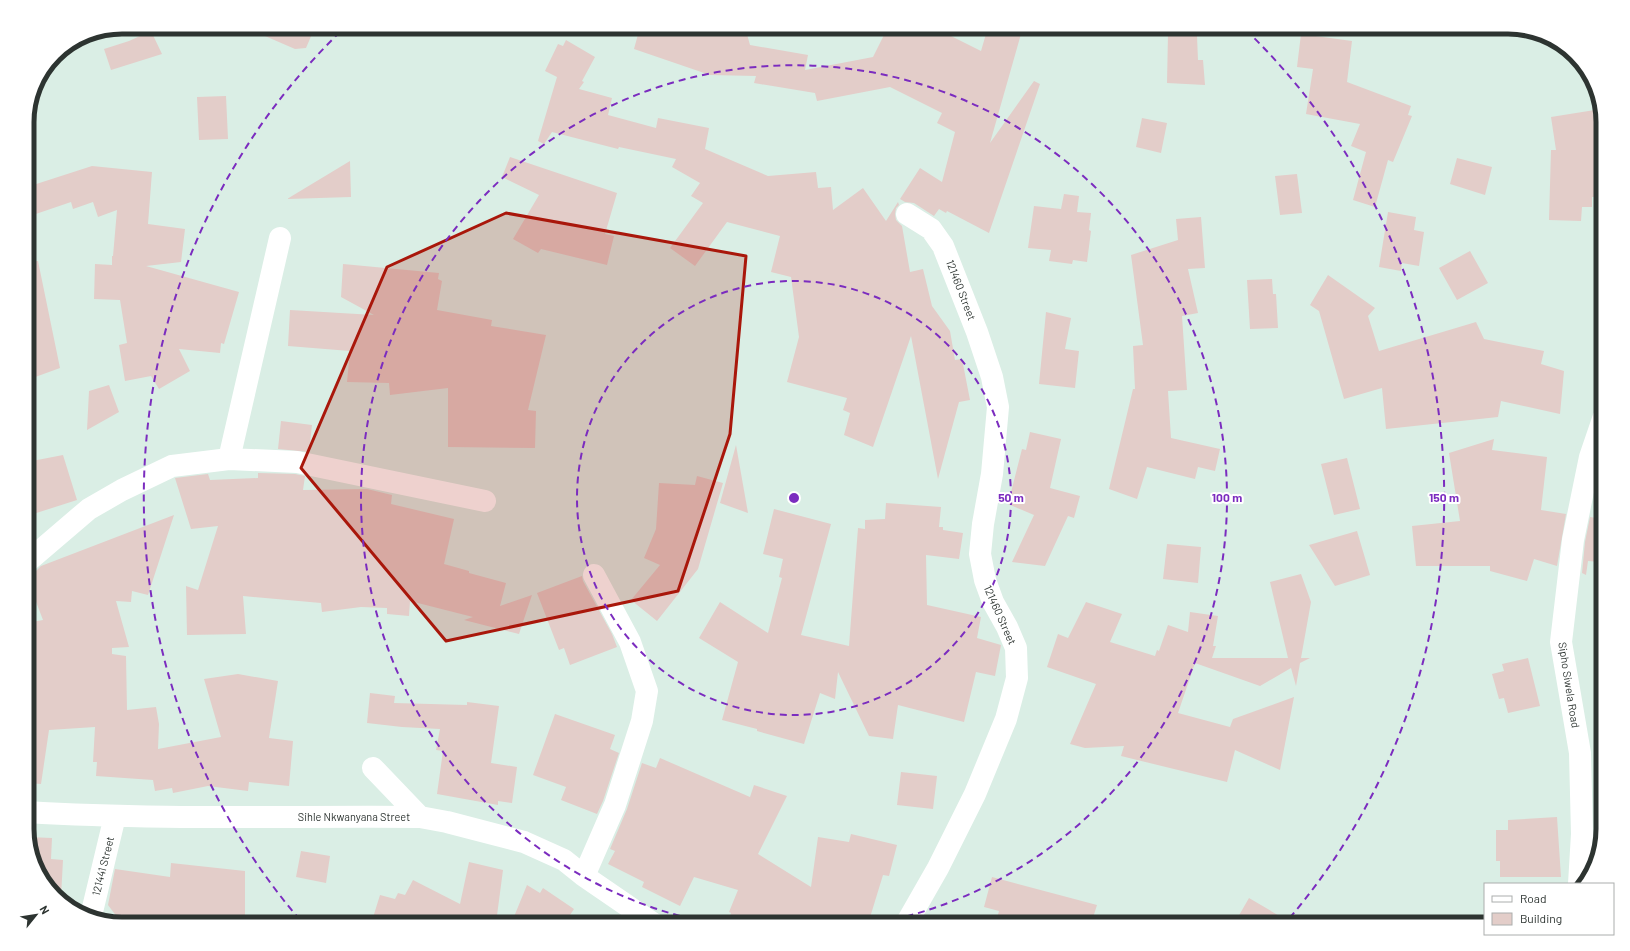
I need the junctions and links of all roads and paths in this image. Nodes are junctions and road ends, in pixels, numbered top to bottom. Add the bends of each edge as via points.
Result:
1 (907, 214) dead end
2 (280, 238) dead end
3 (1596, 439) edge
4 (229, 460) junction
5 (485, 501) dead end
6 (34, 556) edge
7 (594, 575) dead end
8 (373, 768) dead end
9 (34, 812) edge
10 (115, 816) junction
11 (420, 817) junction
12 (584, 876) junction
13 (1579, 880) edge
14 (92, 911) edge
15 (644, 917) edge
16 (910, 917) edge

1 - 16 street, 121460 Street via 931,229 943,246 992,377 998,407 992,474 982,524 980,554 990,595 1016,648 1017,678 1006,719 975,794
2 - 4 street
3 - 13 street, Sipho Siwela Road via 1573,540 1561,642 1580,753 1582,834
4 - 5 street via 297,462
4 - 6 street via 172,466 122,490 89,509
7 - 12 street via 630,642 647,691 642,721 615,805
8 - 11 street
9 - 10 street, Sihle Nkwanyana Street
10 - 11 street, Sihle Nkwanyana Street
10 - 14 street, 121441 Street
11 - 12 street, Sihle Nkwanyana Street via 524,842 564,860
12 - 15 street, Sihle Nkwanyana Street

